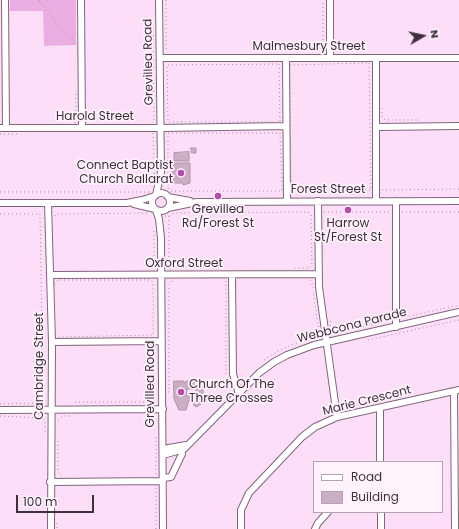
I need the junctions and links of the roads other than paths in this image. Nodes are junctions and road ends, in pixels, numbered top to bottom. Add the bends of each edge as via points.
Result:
1 (5, 0) edge
2 (81, 0) edge
3 (159, 0) edge
4 (330, 0) edge
5 (3, 43) edge
6 (330, 57) junction
7 (160, 58) junction
8 (286, 58) junction
9 (376, 58) junction
10 (459, 58) edge
11 (286, 126) junction
12 (459, 126) edge
13 (377, 127) junction
14 (3, 128) edge
15 (82, 128) junction
16 (161, 128) junction
17 (161, 172) junction
18 (154, 194) junction
19 (167, 196) junction
20 (318, 201) junction
21 (376, 201) junction
22 (396, 201) junction
23 (459, 201) edge
24 (127, 202) junction
25 (197, 202) junction
26 (287, 202) junction
27 (48, 203) junction
28 (0, 204) edge
29 (162, 212) junction
30 (318, 274) junction
31 (50, 275) junction
32 (162, 275) junction
33 (232, 275) junction
34 (459, 312) edge
35 (396, 327) junction
36 (162, 341) junction
37 (52, 342) junction
38 (326, 342) junction
39 (457, 391) edge
40 (238, 394) junction
41 (380, 408) junction
42 (163, 409) junction
43 (0, 410) edge
44 (51, 410) junction
45 (336, 417) junction
46 (163, 452) junction
47 (182, 454) dead end
48 (380, 461) edge
49 (163, 479) junction
50 (50, 482) junction
51 (327, 513) edge
52 (381, 513) edge
53 (51, 529) edge
54 (163, 529) edge
55 (241, 529) edge
56 (314, 529) edge
57 (381, 529) edge
58 (456, 529) edge

1 - 5 street
2 - 15 street
3 - 7 street, Grevillea Road
4 - 6 street
5 - 14 street
6 - 8 street, Malmesbury Street
6 - 9 street, Malmesbury Street
7 - 8 street, Malmesbury Street
7 - 16 street, Grevillea Road
8 - 11 street
9 - 10 street, Malmesbury Street
9 - 13 street
11 - 16 street, Harold Street
11 - 26 street
12 - 13 street
13 - 21 street
14 - 15 street, Harold Street
15 - 16 street, Harold Street
16 - 17 street, Grevillea Road
17 - 18 street, Grevillea Road
17 - 19 street, Grevillea Road
18 - 19 street
18 - 24 street via 142,200
18 - 29 street, Grevillea Road via 152,202
19 - 25 street
19 - 29 street, Grevillea Road via 170,202
20 - 21 street, Forest Street
20 - 26 street, Forest Street
20 - 30 street
21 - 22 street, Forest Street
22 - 23 street, Forest Street
22 - 35 street
24 - 27 street
24 - 29 street
25 - 26 street, Forest Street
25 - 29 street
27 - 28 street
27 - 31 street, Cambridge Street
29 - 32 street, Grevillea Road
30 - 33 street, Oxford Street
30 - 38 street
31 - 32 street, Oxford Street
31 - 37 street, Cambridge Street
32 - 33 street, Oxford Street
32 - 36 street, Grevillea Road
33 - 40 street via 233,374
34 - 35 street, Webbcona Parade
35 - 38 street, Webbcona Parade
36 - 37 street
36 - 42 street, Grevillea Road
37 - 44 street, Cambridge Street
38 - 40 street, Webbcona Parade via 303,348 281,358
38 - 45 street
39 - 41 street, Marie Crescent
39 - 58 street
40 - 46 street, Webbcona Parade via 182,450
41 - 45 street, Marie Crescent
41 - 48 street
42 - 44 street
42 - 46 street, Grevillea Road
43 - 44 street
44 - 50 street, Cambridge Street
45 - 55 street, Marie Crescent via 322,422 308,432 249,493 243,505
46 - 49 street, Grevillea Road
47 - 49 street via 171,477
49 - 50 street
49 - 54 street, Grevillea Road
50 - 53 street, Cambridge Street
51 - 56 street
52 - 57 street

